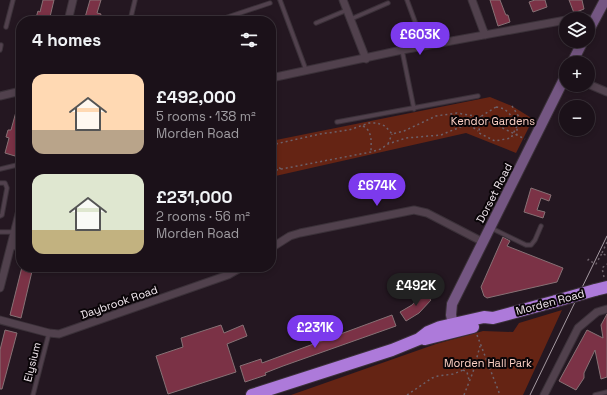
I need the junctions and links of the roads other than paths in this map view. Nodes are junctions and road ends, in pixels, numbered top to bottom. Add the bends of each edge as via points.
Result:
1 (13, 0) edge
2 (74, 0) edge
3 (135, 0) edge
4 (280, 0) edge
5 (343, 0) edge
6 (407, 0) edge
7 (472, 0) edge
8 (605, 0) edge
9 (270, 3) dead end
10 (388, 3) dead end
11 (347, 10) junction
12 (69, 16) edge
13 (131, 16) edge
14 (231, 16) edge
15 (595, 17) edge
16 (351, 19) junction
17 (559, 21) edge
18 (316, 23) dead end
19 (6, 27) dead end
20 (485, 35) junction
21 (424, 46) junction
22 (402, 50) junction
23 (366, 59) junction
24 (306, 71) junction
25 (276, 77) edge
26 (595, 87) edge
27 (559, 89) edge
28 (16, 91) edge
29 (607, 92) edge
30 (0, 96) edge
31 (478, 96) dead end
32 (414, 109) junction
33 (337, 122) dead end
34 (16, 165) edge
35 (0, 169) edge
36 (0, 183) edge
37 (2, 200) edge
38 (0, 216) edge
39 (541, 226) dead end
40 (490, 227) junction
41 (16, 228) edge
42 (0, 232) edge
43 (14, 232) junction
44 (483, 242) junction
45 (11, 245) junction
46 (276, 245) edge
47 (16, 246) edge
48 (233, 272) edge
49 (605, 282) edge
50 (0, 288) edge
51 (607, 309) edge
52 (494, 318) junction
53 (0, 320) edge
54 (453, 324) junction
55 (49, 333) junction
56 (419, 339) junction
57 (607, 392) edge
58 (33, 395) edge
59 (252, 395) edge
60 (544, 395) edge
61 (595, 395) edge

1 - 19 lane
2 - 12 street
3 - 13 lane
4 - 24 lane
5 - 11 street
6 - 21 lane
7 - 20 street
8 - 15 main road
9 - 14 lane
10 - 16 lane
11 - 16 street
11 - 18 lane
16 - 23 street
17 - 20 street
20 - 21 street
21 - 22 street
22 - 23 street
22 - 32 lane
23 - 24 street
24 - 25 street
26 - 29 street
27 - 40 main road, Dorset Road
28 - 30 street
31 - 32 lane
32 - 33 lane
34 - 35 lane
36 - 37 lane via 5,183 7,188
37 - 38 lane
39 - 40 lane via 531,245 526,245
40 - 44 main road, Dorset Road
41 - 43 street
42 - 43 lane
43 - 45 street
44 - 46 street via 427,213 414,210 300,233
44 - 54 main road, Dorset Road via 452,304
45 - 47 street
45 - 50 street
48 - 55 street, Daybrook Road via 59,334
49 - 52 highway, Morden Road, bridge via 595,290
51 - 60 street via 597,312 578,328
52 - 54 highway, Morden Road via 484,317
52 - 56 highway, Morden Road via 486,324 430,339
53 - 55 street, Daybrook Road
54 - 56 highway, Morden Road via 428,332
55 - 58 lane, Elysium
56 - 59 highway, Morden Road
57 - 61 lane

